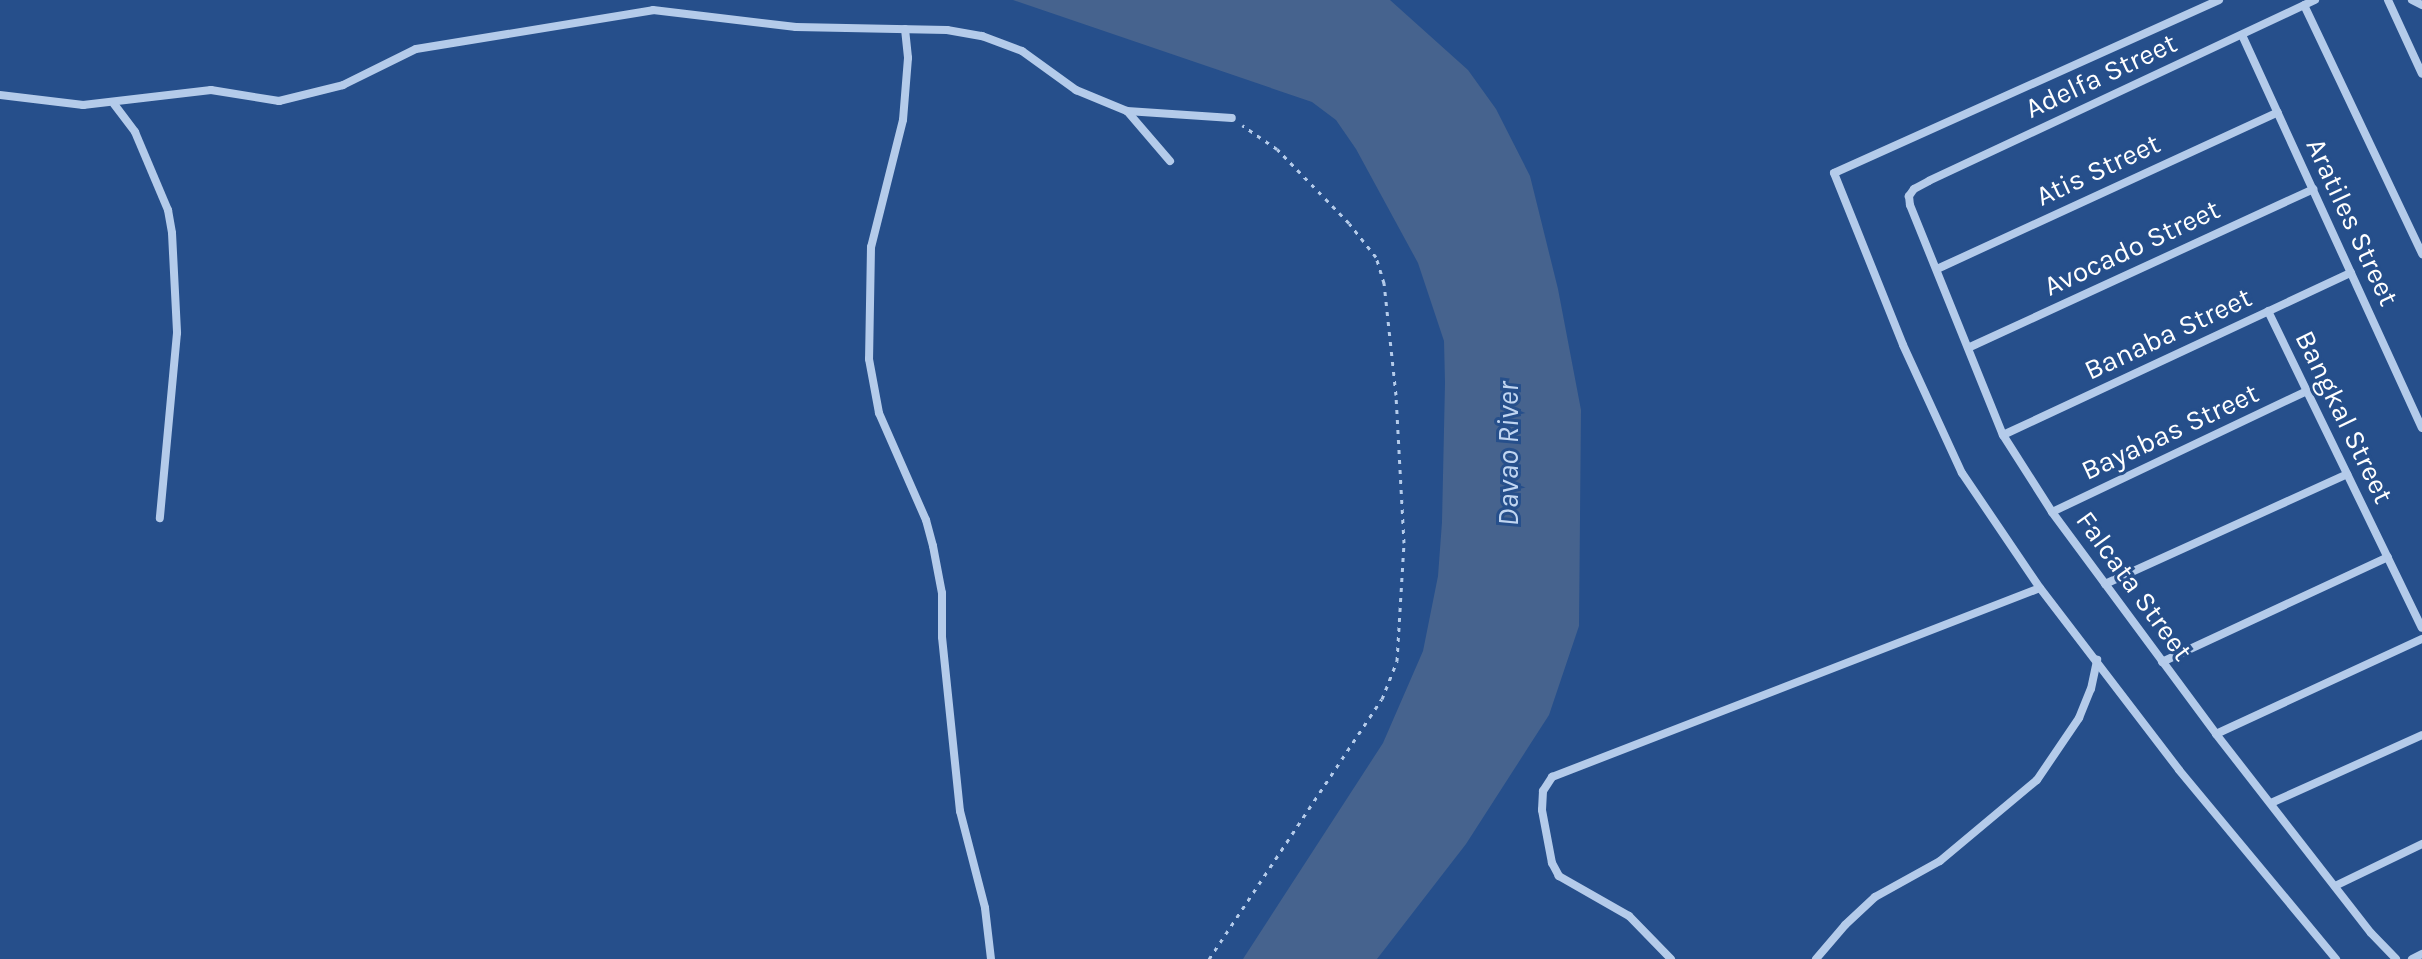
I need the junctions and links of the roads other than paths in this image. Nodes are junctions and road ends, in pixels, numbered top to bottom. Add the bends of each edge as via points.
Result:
1 (2219, 0) edge
2 (2315, 0) edge
3 (2388, 0) edge
4 (2412, 0) edge
5 (653, 5) edge
6 (2304, 5) junction
7 (2422, 5) edge
8 (905, 29) junction
9 (2242, 35) junction
10 (2422, 74) edge
11 (0, 95) edge
12 (114, 104) junction
13 (1127, 111) junction
14 (2278, 112) junction
15 (1232, 118) road end
16 (1170, 161) dead end
17 (2313, 189) junction
18 (1909, 196) joint
19 (2422, 254) edge
20 (1937, 269) junction
21 (2351, 273) junction
22 (2268, 311) junction
23 (1970, 347) junction
24 (2307, 391) junction
25 (2422, 428) edge
26 (2003, 435) junction
27 (2347, 474) junction
28 (2052, 512) junction
29 (160, 518) dead end
30 (2388, 557) junction
31 (2105, 584) junction
32 (2040, 588) junction
33 (2422, 628) edge
34 (2422, 639) edge
35 (2097, 660) junction
36 (2162, 662) junction
37 (2216, 734) junction
38 (2422, 735) edge
39 (2271, 803) junction
40 (2422, 844) edge
41 (2335, 886) junction
42 (2422, 954) edge
43 (991, 959) edge
44 (1671, 959) edge
45 (1816, 959) edge
46 (2336, 959) edge
47 (2396, 959) edge
48 (2412, 959) edge

1 - 32 street via 1834,173 1941,433
2 - 6 street, Adelfa Street
3 - 10 street
4 - 7 street
5 - 8 street via 796,27
5 - 12 street via 416,49 343,85 307,96 279,101 184,91
6 - 9 street, Adelfa Street
6 - 19 street
8 - 13 street via 982,36 1022,51 1076,90
8 - 43 street via 903,120 871,247 870,369 879,413 933,546 942,593 960,811 985,908
9 - 14 street, Aratiles Street
9 - 18 street, Adelfa Street via 1929,181
11 - 12 street
12 - 29 street via 135,132 168,210 172,233 177,348
13 - 15 street
13 - 16 street
14 - 17 street, Aratiles Street
14 - 20 street, Atis Street
17 - 21 street, Aratiles Street
17 - 23 street, Avocado Street
18 - 20 street, Falcata Street
20 - 23 street, Falcata Street
21 - 22 street, Banaba Street
21 - 25 street, Aratiles Street
22 - 24 street, Bangkal Street
22 - 26 street, Banaba Street
23 - 26 street, Falcata Street
24 - 27 street, Bangkal Street
24 - 28 street, Bayabas Street
26 - 28 street, Falcata Street
27 - 30 street, Bangkal Street
27 - 31 street
28 - 31 street, Falcata Street
30 - 33 street, Bangkal Street
30 - 36 street
31 - 36 street, Falcata Street
32 - 35 street
32 - 44 street via 1552,777 1543,791 1542,810 1559,876 1629,916
34 - 37 street
35 - 45 street via 2079,718 2037,780 1940,861 1875,897
35 - 46 street via 2240,846
36 - 37 street, Falcata Street
37 - 39 street, Falcata Street
38 - 39 street
39 - 41 street, Falcata Street
40 - 41 street
41 - 47 street, Falcata Street
42 - 48 street

